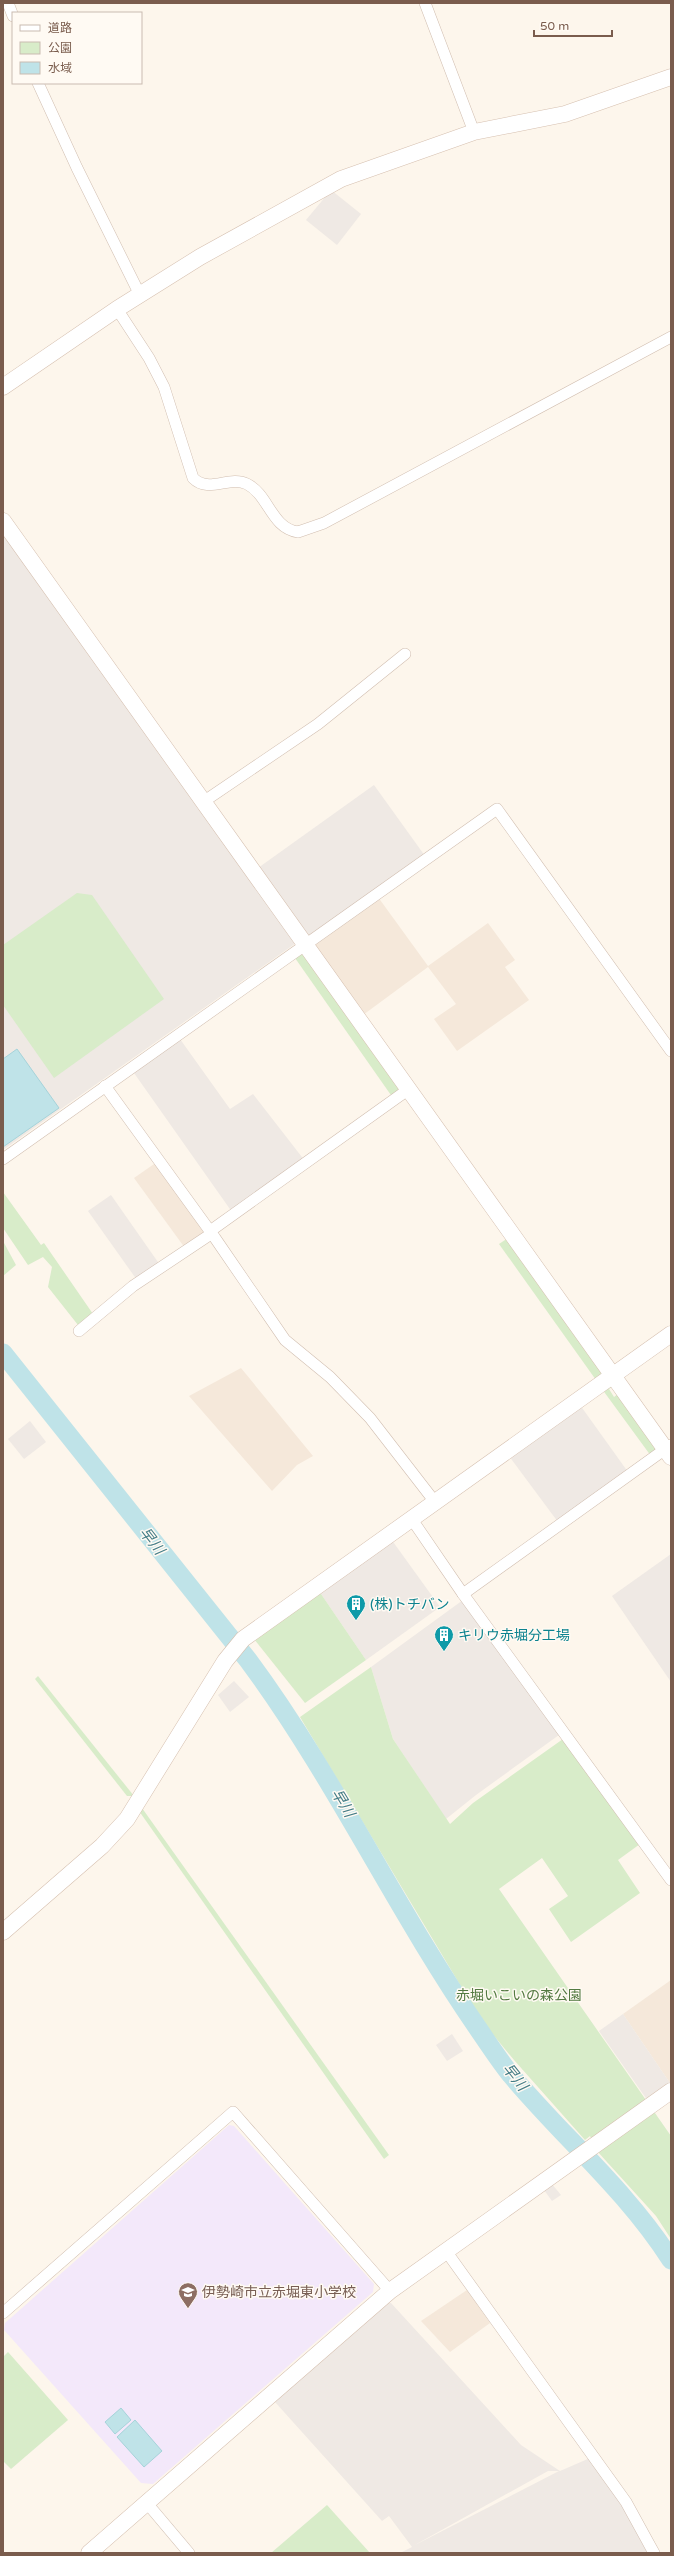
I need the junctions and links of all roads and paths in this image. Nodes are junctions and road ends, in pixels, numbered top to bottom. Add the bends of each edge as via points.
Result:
1 (8, 3) edge
2 (425, 3) edge
3 (12, 13) edge
4 (671, 76) edge
5 (38, 84) edge
6 (474, 132) junction
7 (140, 295) junction
8 (117, 309) junction
9 (671, 337) edge
10 (3, 387) edge
11 (3, 521) edge
12 (406, 654) dead end
13 (203, 802) junction
14 (306, 944) junction
15 (671, 1051) edge
16 (106, 1086) junction
17 (409, 1089) junction
18 (3, 1159) edge
19 (211, 1232) junction
20 (79, 1331) dead end
21 (671, 1334) edge
22 (613, 1375) junction
23 (669, 1450) edge
24 (436, 1502) junction
25 (411, 1518) junction
26 (463, 1594) junction
27 (671, 1880) edge
28 (3, 1932) edge
29 (671, 2091) edge
30 (446, 2251) junction
31 (390, 2291) junction
32 (3, 2313) edge
33 (146, 2502) junction
34 (89, 2553) edge
35 (189, 2553) edge
36 (654, 2553) edge

1 - 3 street
2 - 6 street
4 - 6 street via 566,114
5 - 7 street
6 - 7 street via 341,179 240,234
7 - 8 street
8 - 9 street via 149,358 164,388 188,467 194,478 199,483 209,485 232,481 247,484 254,489 282,526 298,532 324,523
8 - 10 street
11 - 13 street
12 - 13 street via 318,724
13 - 14 street
14 - 15 street via 497,809
14 - 16 street
14 - 17 street
16 - 18 street
16 - 19 street
17 - 19 street
17 - 22 street
19 - 20 street via 133,1286
19 - 24 street via 285,1340 330,1377 364,1412
21 - 22 street
22 - 23 street
22 - 24 street
23 - 26 street
24 - 25 street
25 - 26 street
25 - 28 street via 243,1640 227,1658 127,1819 102,1846
26 - 27 street
29 - 30 street
30 - 31 street
30 - 36 street via 626,2502
31 - 32 street via 233,2112
31 - 33 street
33 - 34 street
33 - 35 street

